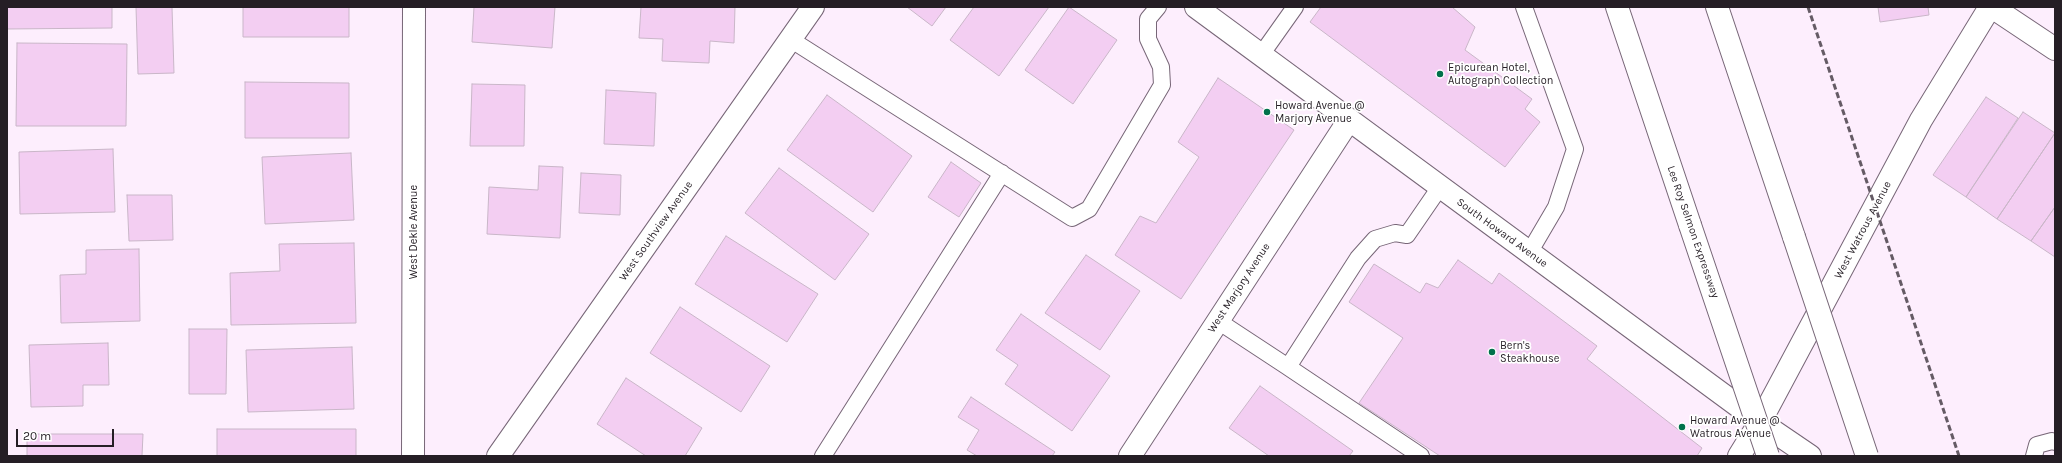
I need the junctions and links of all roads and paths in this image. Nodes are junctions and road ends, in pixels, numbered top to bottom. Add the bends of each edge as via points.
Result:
1 (414, 7) edge
2 (813, 7) edge
3 (1158, 7) edge
4 (1196, 7) edge
5 (1295, 7) edge
6 (1524, 7) edge
7 (1617, 7) edge
8 (1717, 7) edge
9 (1991, 7) edge
10 (790, 40) junction
11 (2055, 48) edge
12 (1261, 55) junction
13 (1349, 120) junction
14 (1002, 173) junction
15 (1440, 188) junction
16 (1529, 253) junction
17 (1218, 321) junction
18 (1288, 367) junction
19 (1760, 422) junction
20 (2055, 442) edge
21 (413, 456) edge
22 (498, 456) edge
23 (824, 456) edge
24 (1130, 456) edge
25 (1421, 456) edge
26 (1739, 456) edge
27 (1768, 456) edge
28 (1810, 456) edge
29 (1867, 456) edge
30 (2034, 456) edge

1 - 21 main road, West Dekle Avenue
2 - 10 main road, West Southview Avenue
3 - 14 lane via 1148,19 1148,39 1161,66 1162,85 1089,209 1072,218
4 - 12 main road, South Howard Avenue
5 - 12 lane
6 - 16 lane via 1575,149 1556,207
7 - 27 main road, Lee Roy Selmon Expressway, bridge
8 - 29 main road, bridge
9 - 11 main road
9 - 19 main road, West Watrous Avenue via 1921,120
10 - 14 lane
10 - 22 main road, West Southview Avenue
12 - 13 main road, South Howard Avenue
13 - 15 main road, South Howard Avenue
13 - 17 main road, West Marjory Avenue
14 - 23 lane
15 - 16 main road, South Howard Avenue
15 - 18 lane via 1407,235 1395,234 1375,239 1358,258
16 - 19 main road, South Howard Avenue
17 - 18 lane
17 - 24 main road, West Marjory Avenue
18 - 25 lane
19 - 26 main road, West Watrous Avenue
19 - 28 main road, South Howard Avenue
20 - 30 lane via 2037,445

